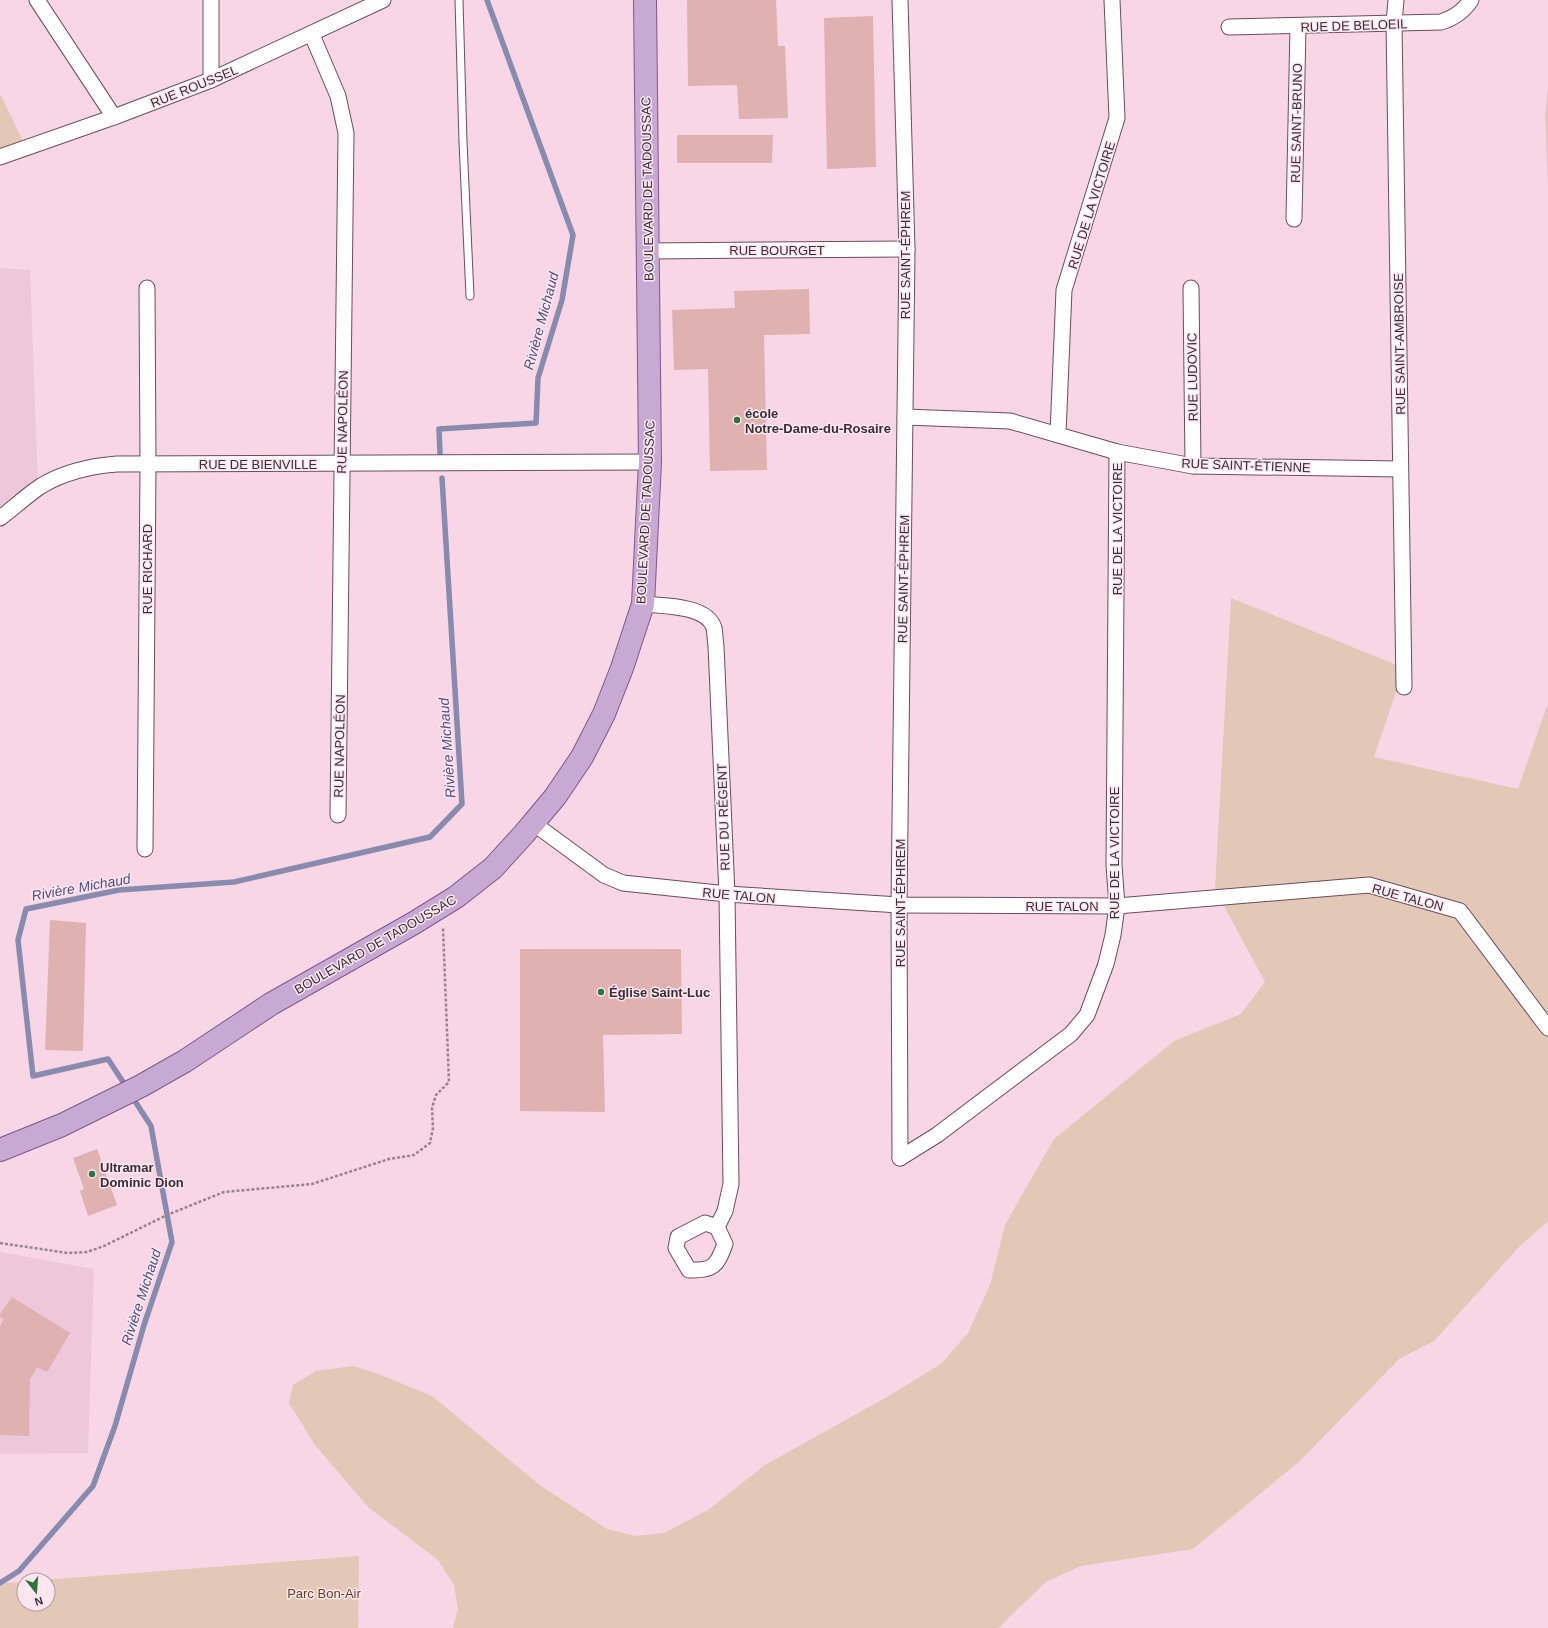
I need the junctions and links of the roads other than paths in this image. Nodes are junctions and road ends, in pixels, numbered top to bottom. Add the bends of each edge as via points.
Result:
1 (38, 0) edge
2 (211, 0) edge
3 (382, 0) edge
4 (459, 0) edge
5 (645, 0) edge
6 (900, 0) edge
7 (1112, 0) edge
8 (1396, 0) edge
9 (1471, 0) edge
10 (1394, 24) junction
11 (1298, 26) junction
12 (1229, 27) dead end
13 (312, 35) junction
14 (212, 80) junction
15 (114, 118) junction
16 (0, 157) edge
17 (1294, 219) dead end
18 (907, 249) junction
19 (648, 251) junction
20 (147, 288) dead end
21 (1191, 288) dead end
22 (470, 296) dead end
23 (905, 417) junction
24 (1058, 434) junction
25 (1117, 452) junction
26 (650, 462) junction
27 (342, 464) junction
28 (148, 465) junction
29 (1193, 466) junction
30 (1400, 469) junction
31 (0, 518) edge
32 (643, 604) junction
33 (1404, 687) dead end
34 (338, 816) dead end
35 (533, 823) junction
36 (145, 849) dead end
37 (726, 894) junction
38 (899, 905) junction
39 (1116, 906) junction
40 (1548, 1028) edge
41 (0, 1150) edge
42 (900, 1158) joint
43 (717, 1227) dead end

1 - 15 street
2 - 14 street
3 - 13 street, RUE ROUSSEL
4 - 22 lane
5 - 19 main road, BOULEVARD DE TADOUSSAC
6 - 18 street, RUE SAINT-ÉPHREM
7 - 24 street, RUE DE LA VICTOIRE via 1117,118 1064,290
8 - 10 street, RUE SAINT-AMBROISE
9 - 10 street, RUE DE BELOEIL via 1465,9 1451,19 1441,22
10 - 11 street, RUE DE BELOEIL
10 - 30 street, RUE SAINT-AMBROISE
11 - 12 street, RUE DE BELOEIL
11 - 17 street, RUE SAINT-BRUNO
13 - 14 street, RUE ROUSSEL
13 - 27 street, RUE NAPOLÉON via 338,96 346,133
14 - 15 street, RUE ROUSSEL
15 - 16 street, RUE ROUSSEL
18 - 19 street, RUE BOURGET
18 - 23 street, RUE SAINT-ÉPHREM
19 - 26 main road, BOULEVARD DE TADOUSSAC
20 - 28 street, RUE RICHARD
21 - 29 street, RUE LUDOVIC
23 - 24 street, RUE SAINT-ÉTIENNE via 1010,421
23 - 38 street, RUE SAINT-ÉPHREM
24 - 25 street, RUE SAINT-ÉTIENNE
25 - 29 street, RUE SAINT-ÉTIENNE
25 - 39 street, RUE DE LA VICTOIRE via 1114,865
26 - 27 street, RUE DE BIENVILLE
26 - 32 main road, BOULEVARD DE TADOUSSAC
27 - 28 street, RUE DE BIENVILLE
27 - 34 street, RUE NAPOLÉON
28 - 31 street, RUE DE BIENVILLE via 102,465 71,472 40,487
28 - 36 street, RUE RICHARD
29 - 30 street, RUE SAINT-ÉTIENNE
30 - 33 street, RUE SAINT-AMBROISE
32 - 35 main road, BOULEVARD DE TADOUSSAC via 604,714 582,757
32 - 37 street, RUE DU RÉGENT via 694,611 708,617 713,627 716,646
35 - 37 street, RUE TALON via 604,876 623,883
35 - 41 main road, BOULEVARD DE TADOUSSAC via 492,868 442,906 271,1004 185,1061 141,1086 62,1126
37 - 38 street, RUE TALON
37 - 43 street, RUE DU RÉGENT via 731,1184 725,1211
38 - 39 street, RUE TALON
38 - 42 street, RUE SAINT-ÉPHREM
39 - 40 street, RUE TALON via 1369,885 1460,911
39 - 42 street, RUE DE LA VICTOIRE via 1106,964 1087,1015 1070,1034 937,1135

